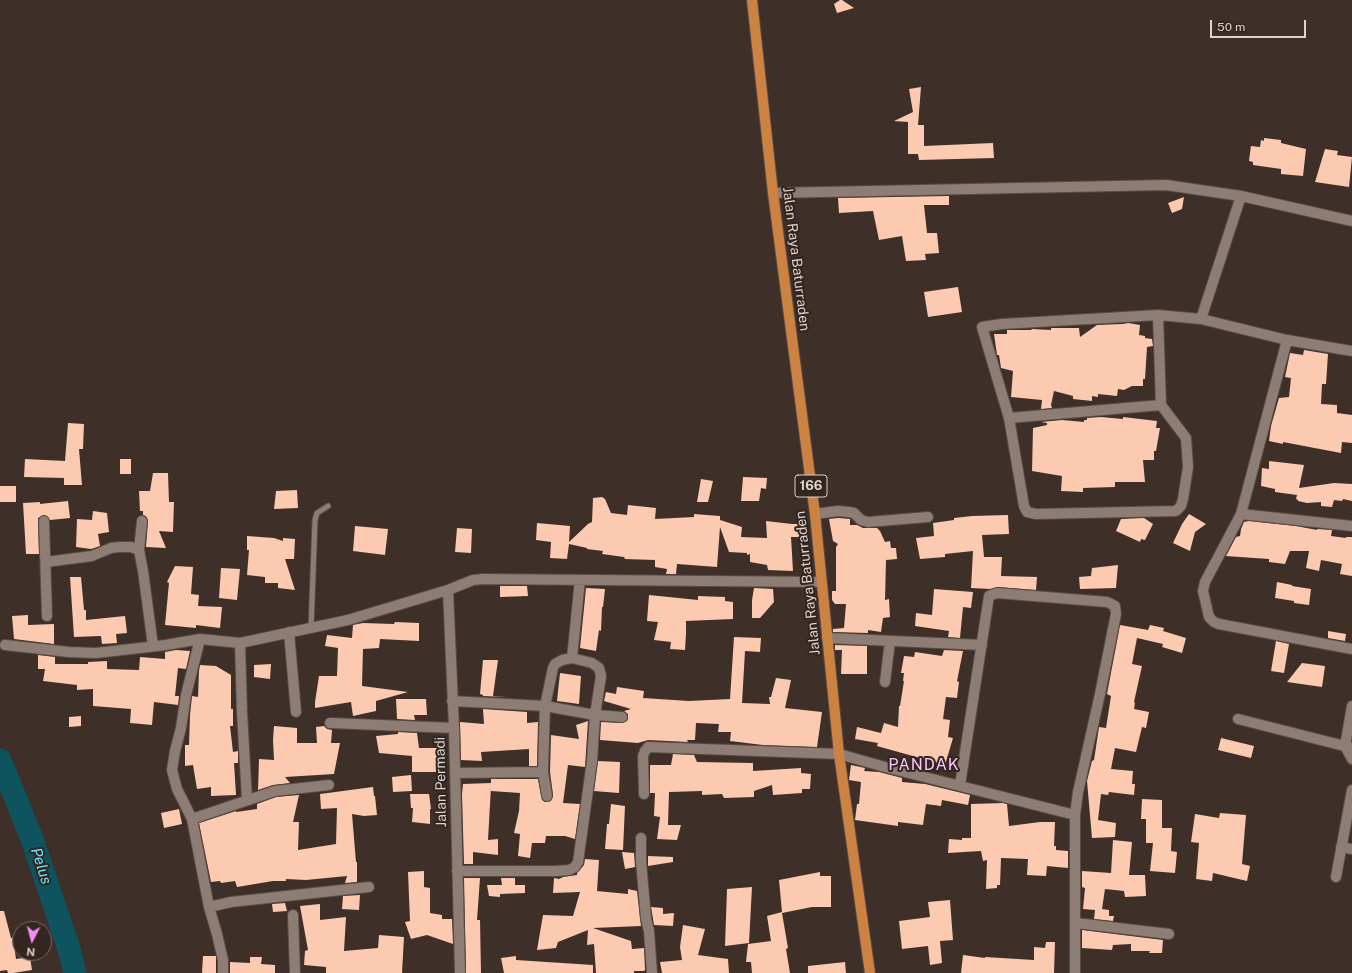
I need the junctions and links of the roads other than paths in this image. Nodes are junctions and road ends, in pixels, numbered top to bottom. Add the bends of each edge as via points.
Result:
1 (752, 0) edge
2 (773, 193) junction
3 (1241, 196) junction
4 (1352, 221) edge
5 (1158, 315) junction
6 (1201, 319) junction
7 (1287, 340) junction
8 (1352, 351) edge
9 (1161, 405) junction
10 (1009, 418) junction
11 (328, 506) dead end
12 (815, 514) junction
13 (1242, 514) junction
14 (928, 517) dead end
15 (44, 521) dead end
16 (142, 521) dead end
17 (1352, 526) edge
18 (138, 550) junction
19 (46, 562) junction
20 (580, 580) junction
21 (821, 582) junction
22 (448, 590) junction
23 (47, 616) dead end
24 (311, 628) junction
25 (289, 632) junction
26 (827, 638) junction
27 (200, 639) junction
28 (890, 641) junction
29 (240, 643) junction
30 (5, 645) dead end
31 (982, 645) junction
32 (153, 646) junction
33 (1352, 649) edge
34 (572, 658) junction
35 (885, 682) dead end
36 (452, 702) junction
37 (544, 706) junction
38 (1352, 706) edge
39 (296, 712) dead end
40 (595, 715) junction
41 (622, 717) dead end
42 (1238, 719) dead end
43 (330, 723) dead end
44 (454, 728) junction
45 (1348, 747) edge
46 (839, 754) junction
47 (1352, 760) edge
48 (542, 772) junction
49 (455, 774) junction
50 (329, 785) dead end
51 (960, 785) junction
52 (1352, 790) edge
53 (644, 794) dead end
54 (547, 796) dead end
55 (247, 800) junction
56 (1075, 815) junction
57 (197, 817) junction
58 (641, 838) dead end
59 (1341, 847) junction
60 (1352, 849) edge
61 (457, 870) junction
62 (1336, 877) dead end
63 (369, 887) dead end
64 (209, 906) junction
65 (293, 915) dead end
66 (1076, 923) junction
67 (1169, 934) dead end
68 (223, 973) edge
69 (295, 973) edge
70 (460, 973) edge
71 (652, 973) edge
72 (870, 973) edge
73 (1075, 973) edge

1 - 2 main road, Jalan Raya Baturraden / 166
2 - 3 street via 1166,185
2 - 12 main road, Jalan Raya Baturraden / 166
3 - 4 street
3 - 6 street
5 - 6 street
5 - 9 street
5 - 10 street via 982,327
6 - 7 street
7 - 8 street
7 - 13 street
9 - 10 street
9 - 10 street via 1186,438 1188,467 1183,499 1176,511 1036,514 1027,512
11 - 24 lane via 318,513 315,520
12 - 14 street via 849,512 868,522
12 - 21 main road, Jalan Raya Baturraden / 166
13 - 17 street
13 - 33 street via 1203,587 1209,617 1219,624
15 - 19 street
16 - 18 street
18 - 19 street via 131,547 111,548 92,556
18 - 32 street
19 - 23 street
20 - 21 street
20 - 22 street via 483,579 473,580
20 - 34 street
21 - 26 main road, Jalan Raya Baturraden / 166
22 - 24 street via 348,620
22 - 36 street, Jalan Permadi
24 - 25 street
25 - 29 street
25 - 39 street
26 - 28 street
26 - 46 main road, Jalan Raya Baturraden / 166
27 - 29 street
27 - 32 street
27 - 57 street via 172,770 177,789
28 - 31 street
28 - 35 street
29 - 55 street
30 - 32 street via 96,653
31 - 51 street
31 - 56 street via 990,596 994,593 1107,602 1115,606 1115,621
34 - 37 street via 555,664
34 - 40 street via 592,663 599,668 601,676
36 - 37 street
36 - 44 street, Jalan Permadi
37 - 40 street
37 - 48 street
38 - 45 street
40 - 41 street
40 - 61 street via 584,826 575,867 556,872
42 - 45 street
43 - 44 street
44 - 49 street, Jalan Permadi
45 - 47 street
46 - 51 street
46 - 53 street via 648,748 643,756
46 - 72 main road, Jalan Raya Baturraden / 166
48 - 49 street
48 - 54 street
49 - 61 street, Jalan Permadi
50 - 55 street via 275,790
51 - 56 street
52 - 59 street
55 - 57 street
56 - 66 street
57 - 64 street
58 - 71 street
59 - 60 street
59 - 62 street
61 - 70 street, Jalan Permadi
63 - 64 street
64 - 68 street via 220,947
65 - 69 street
66 - 67 street
66 - 73 street

